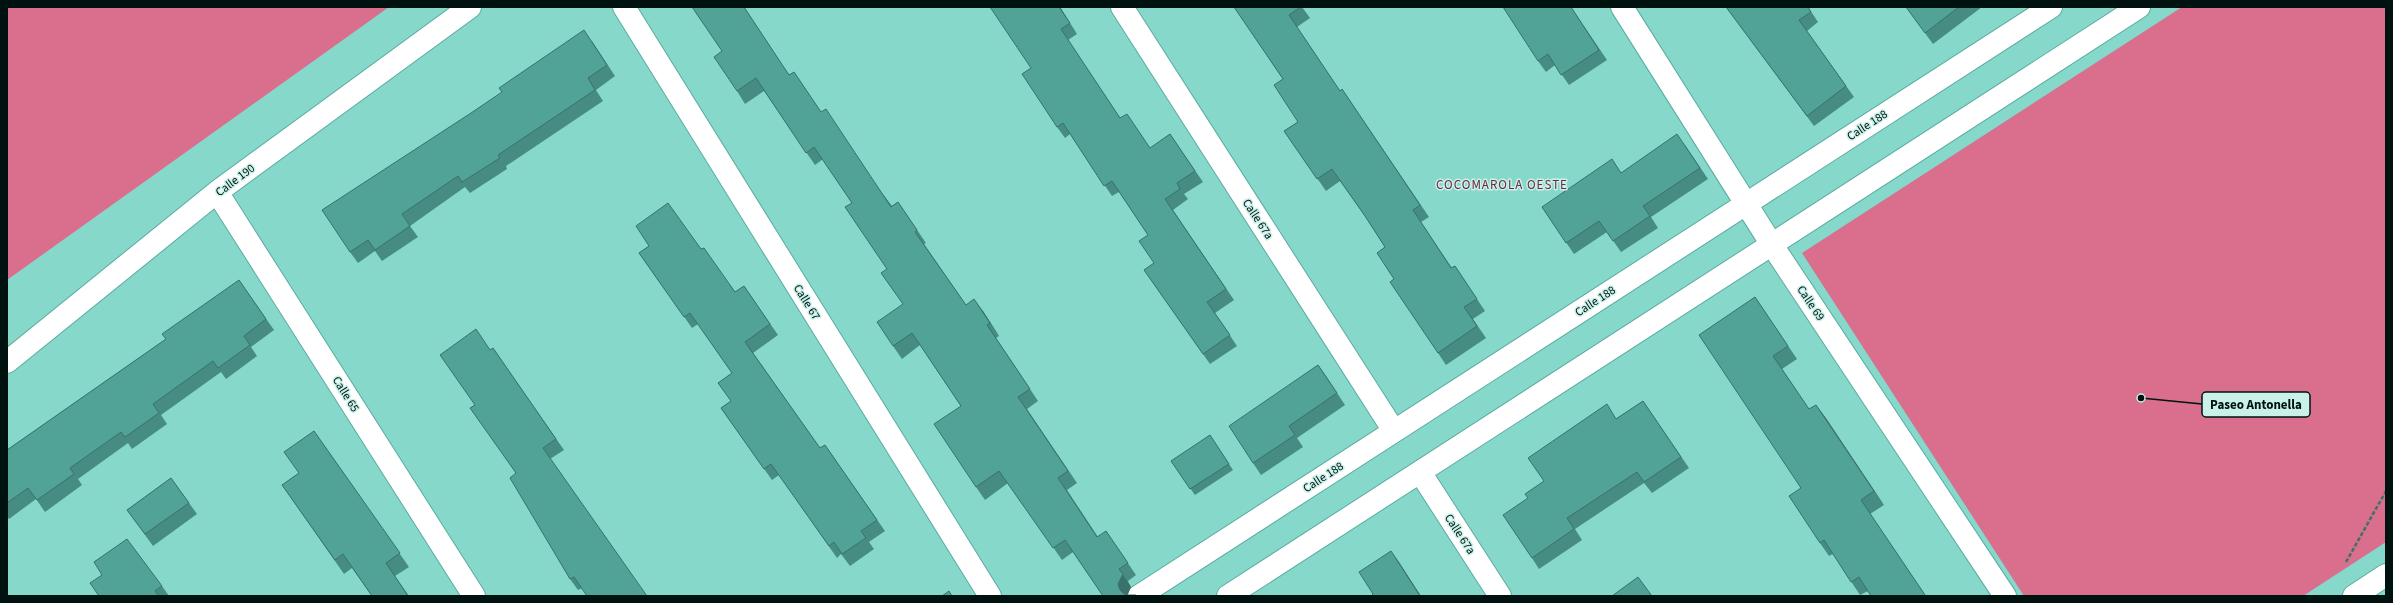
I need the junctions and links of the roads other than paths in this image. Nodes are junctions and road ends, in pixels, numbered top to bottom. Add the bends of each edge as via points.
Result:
1 (470, 7) edge
2 (624, 7) edge
3 (1122, 7) edge
4 (1622, 7) edge
5 (2051, 7) edge
6 (2132, 9) edge
7 (217, 192) junction
8 (1745, 204) junction
9 (1772, 244) junction
10 (7, 362) edge
11 (1394, 431) junction
12 (1420, 472) junction
13 (2386, 575) edge
14 (474, 596) edge
15 (990, 596) edge
16 (1139, 596) edge
17 (1228, 596) edge
18 (1500, 596) edge
19 (2005, 596) edge
20 (2354, 596) edge

1 - 7 street, Calle 190
2 - 15 street, Calle 67
3 - 11 street, Calle 67a
4 - 8 street, Calle 69
5 - 8 street, Calle 188
6 - 9 street
7 - 10 street, Calle 190
7 - 14 street, Calle 65
8 - 9 street, Calle 69
8 - 11 street, Calle 188
9 - 12 street
9 - 19 street, Calle 69
11 - 16 street, Calle 188
12 - 17 street
12 - 18 street, Calle 67a
13 - 20 street

